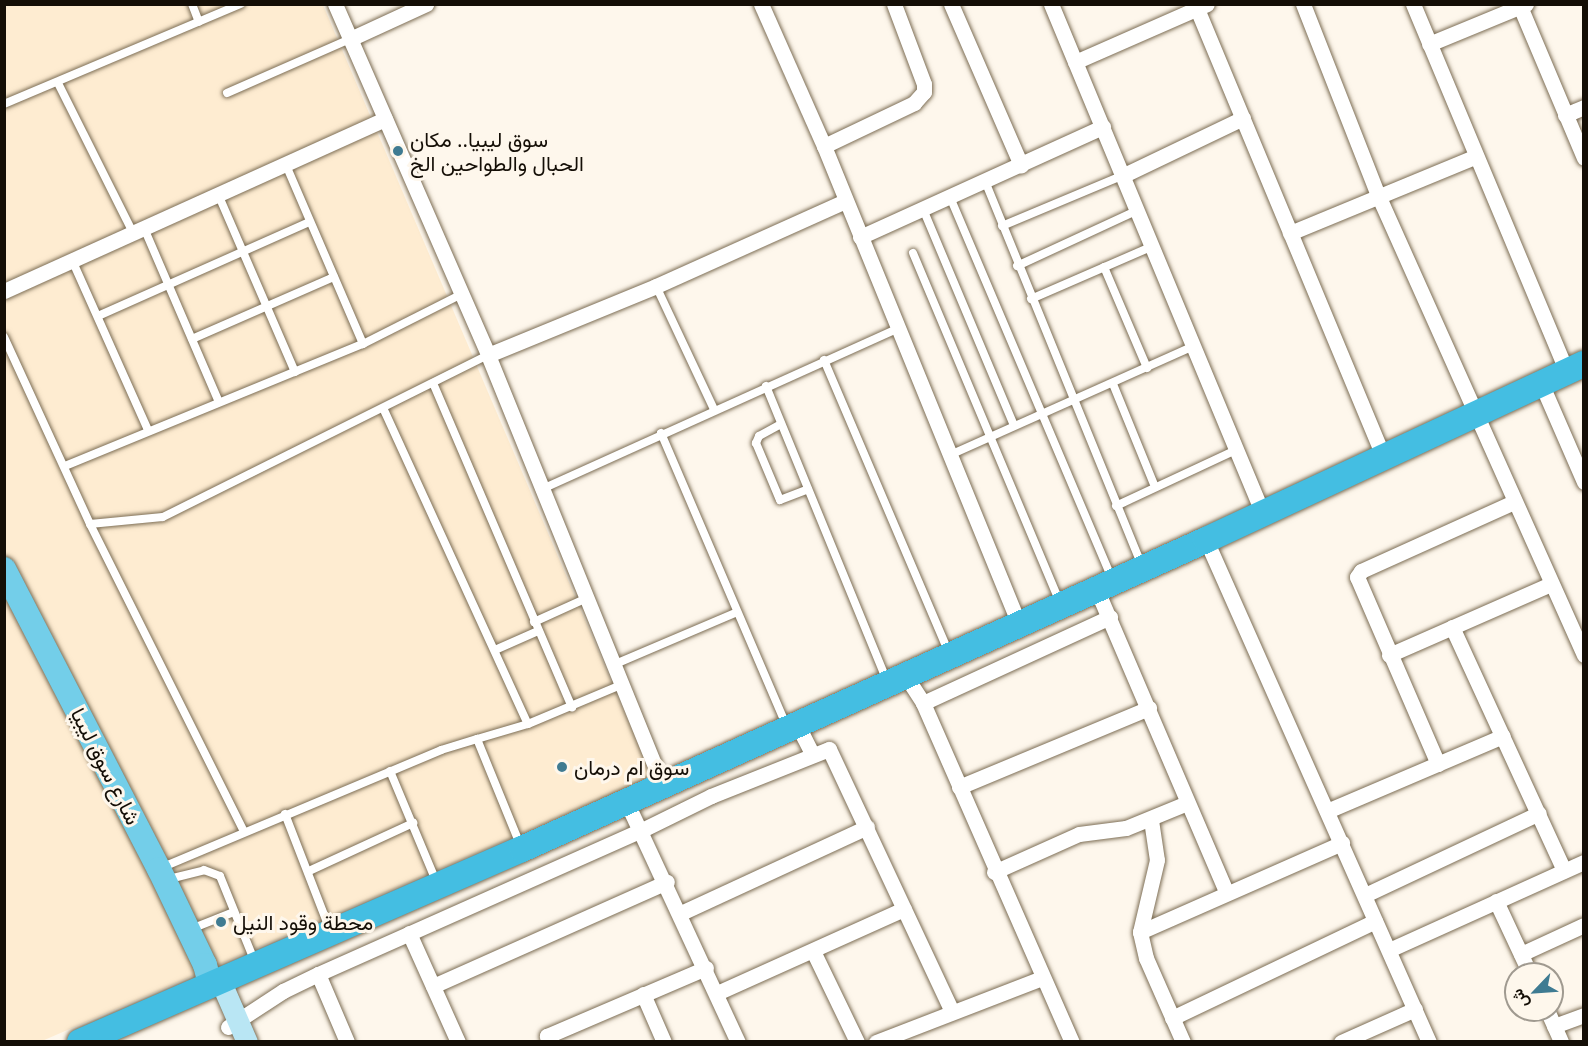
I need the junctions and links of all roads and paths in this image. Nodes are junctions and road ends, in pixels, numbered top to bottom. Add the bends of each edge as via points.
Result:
1 (192, 4) edge
2 (241, 4) edge
3 (335, 4) edge
4 (426, 4) edge
5 (761, 4) edge
6 (894, 4) edge
7 (951, 4) edge
8 (1052, 4) edge
9 (1303, 4) edge
10 (1413, 4) edge
11 (1522, 5) edge
12 (1199, 6) edge
13 (398, 10) edge
14 (199, 22) junction
15 (350, 39) junction
16 (1429, 44) junction
17 (1076, 62) junction
18 (58, 83) junction
19 (226, 93) dead end
20 (4, 104) edge
21 (1584, 107) edge
22 (1565, 115) junction
23 (1243, 118) junction
24 (385, 119) junction
25 (1103, 127) junction
26 (824, 146) junction
27 (1474, 157) junction
28 (1584, 158) edge
29 (286, 165) junction
30 (1020, 165) junction
31 (1124, 175) junction
32 (985, 181) junction
33 (218, 194) junction
34 (1378, 195) junction
35 (950, 197) junction
36 (845, 201) junction
37 (923, 209) junction
38 (1139, 209) junction
39 (309, 222) junction
40 (1002, 226) junction
41 (139, 230) junction
42 (1290, 233) junction
43 (860, 237) junction
44 (1154, 246) junction
45 (242, 252) junction
46 (913, 254) dead end
47 (72, 260) junction
48 (1017, 266) junction
49 (1104, 267) junction
50 (334, 277) junction
51 (169, 285) junction
52 (656, 286) junction
53 (4, 291) edge
54 (460, 295) junction
55 (1031, 299) junction
56 (265, 306) junction
57 (98, 316) junction
58 (897, 329) junction
59 (4, 338) edge
60 (192, 339) junction
61 (363, 344) junction
62 (1194, 346) junction
63 (488, 355) junction
64 (824, 360) junction
65 (1147, 368) junction
66 (1575, 368) edge
67 (295, 372) junction
68 (434, 383) junction
69 (1542, 383) junction
70 (1113, 384) junction
71 (766, 386) junction
72 (1074, 399) junction
73 (219, 402) junction
74 (714, 409) junction
75 (384, 410) junction
76 (1477, 413) junction
77 (1040, 414) junction
78 (781, 424) junction
79 (1014, 426) junction
80 (148, 430) junction
81 (661, 433) junction
82 (989, 438) junction
83 (1236, 450) junction
84 (949, 456) junction
85 (1384, 457) junction
86 (65, 466) junction
87 (1584, 482) edge
88 (1155, 488) junction
89 (808, 489) junction
90 (540, 490) junction
91 (1514, 502) junction
92 (1116, 506) junction
93 (1263, 513) junction
94 (90, 524) junction
95 (1206, 540) junction
96 (1142, 567) junction
97 (4, 568) edge
98 (1105, 584) junction
99 (1551, 584) junction
100 (585, 599) junction
101 (1061, 605) junction
102 (735, 613) junction
103 (1110, 617) junction
104 (534, 622) junction
105 (1019, 624) junction
106 (1452, 627) junction
107 (538, 631) junction
108 (495, 650) junction
109 (950, 655) junction
110 (1389, 655) junction
111 (1584, 655) edge
112 (613, 665) junction
113 (896, 679) junction
114 (621, 685) junction
115 (923, 703) junction
116 (572, 706) junction
117 (1149, 708) junction
118 (528, 724) junction
119 (791, 724) junction
120 (1503, 736) junction
121 (477, 739) junction
122 (812, 754) junction
123 (1438, 764) junction
124 (390, 771) junction
125 (662, 784) junction
126 (959, 787) junction
127 (626, 801) junction
128 (1186, 803) junction
129 (1327, 811) junction
130 (1539, 813) junction
131 (285, 814) junction
132 (1151, 820) junction
133 (413, 823) junction
134 (867, 827) junction
135 (642, 830) junction
136 (244, 831) junction
137 (1342, 843) junction
138 (522, 849) junction
139 (1584, 862) edge
140 (1563, 870) junction
141 (309, 871) junction
142 (994, 872) junction
143 (162, 875) junction
144 (667, 882) junction
145 (438, 885) junction
146 (1226, 892) junction
147 (1365, 895) junction
148 (1496, 901) junction
149 (904, 909) junction
150 (234, 912) junction
151 (681, 913) junction
152 (1375, 921) junction
153 (1584, 926) edge
154 (189, 930) junction
155 (1140, 932) junction
156 (332, 933) junction
157 (409, 933) junction
158 (1389, 950) junction
159 (813, 951) junction
160 (1521, 954) junction
161 (1525, 962) edge
162 (256, 966) junction
163 (706, 968) junction
164 (318, 974) junction
165 (212, 976) junction
166 (1042, 978) junction
167 (433, 986) junction
168 (717, 993) junction
169 (643, 994) junction
170 (1415, 1009) junction
171 (952, 1011) junction
172 (1584, 1015) edge
173 (1172, 1018) junction
174 (1552, 1022) edge
175 (1554, 1026) junction
176 (237, 1033) edge
177 (544, 1040) edge
178 (80, 1041) edge
179 (347, 1041) edge
180 (458, 1041) edge
181 (664, 1041) edge
182 (738, 1041) edge
183 (857, 1041) edge
184 (876, 1041) edge
185 (1072, 1041) edge
186 (1183, 1041) edge
187 (1341, 1041) edge
188 (1429, 1041) edge
189 (1561, 1041) edge

1 - 14 lane
2 - 14 lane
3 - 15 street
4 - 13 street
5 - 26 street
6 - 26 street via 924,92 914,103
7 - 30 street
8 - 17 street
9 - 34 street
10 - 16 street
11 - 16 street
11 - 22 street
12 - 17 street
12 - 23 street
13 - 15 street
14 - 18 lane
15 - 19 lane
15 - 24 street
16 - 27 street
17 - 25 street
18 - 20 lane
18 - 41 lane
21 - 22 street
22 - 28 street
23 - 31 street
23 - 42 street
24 - 29 street
24 - 54 street
25 - 30 street
25 - 31 street
26 - 36 street
27 - 34 street
27 - 66 street
29 - 33 street
29 - 39 lane
30 - 32 street
31 - 38 street
31 - 40 lane
32 - 35 street
32 - 40 lane
33 - 41 street
33 - 45 lane
34 - 42 street
34 - 76 street
35 - 37 street
35 - 77 lane
36 - 43 street
36 - 52 street
37 - 43 street
37 - 79 lane
38 - 44 street
38 - 48 lane
39 - 45 lane
39 - 50 lane
40 - 48 lane
41 - 47 street
41 - 51 lane
42 - 85 street
43 - 58 street
44 - 49 lane
44 - 62 street
45 - 51 lane
45 - 56 lane
46 - 82 lane
47 - 53 street
47 - 57 lane
48 - 55 lane
49 - 55 lane
49 - 65 lane
50 - 56 lane
50 - 61 lane
51 - 57 lane
51 - 60 lane
52 - 63 street
52 - 74 lane
54 - 61 lane
54 - 63 street
55 - 72 lane
56 - 60 lane
56 - 67 lane
57 - 80 lane
58 - 64 lane
58 - 84 street
59 - 86 lane
60 - 73 lane
61 - 67 lane
62 - 65 lane
62 - 83 street
63 - 68 lane
63 - 90 street
64 - 71 lane
64 - 109 lane
65 - 70 lane
66 - 69 highway
67 - 73 lane
68 - 75 lane
68 - 104 lane
69 - 76 highway
69 - 87 street
70 - 72 lane
70 - 88 lane
71 - 74 lane
71 - 78 lane
72 - 77 lane
72 - 92 lane
73 - 80 lane
74 - 81 lane
75 - 94 lane via 163,517
75 - 108 lane
76 - 85 highway
76 - 91 street
77 - 79 lane
77 - 98 lane
78 - 89 lane
78 - 89 lane via 759,436 756,443 780,500
79 - 82 lane
80 - 86 lane
81 - 90 lane
81 - 102 lane
82 - 84 lane
82 - 101 lane
83 - 88 lane
83 - 93 street
84 - 105 street
85 - 93 highway
86 - 94 lane
88 - 92 lane
89 - 113 lane
90 - 100 street
91 - 99 street
91 - 110 street via 1361,572 1358,586
92 - 96 lane
93 - 95 highway
94 - 136 lane
95 - 96 highway
95 - 129 street
96 - 98 highway
97 - 143 main road, شارع سوق ليبيا
98 - 101 highway
98 - 103 street
99 - 106 street
99 - 111 street
100 - 104 lane
100 - 112 street
101 - 105 highway
102 - 112 lane
102 - 119 lane
103 - 115 street
103 - 117 street
104 - 107 lane
105 - 109 highway
106 - 110 street
106 - 120 street
107 - 108 lane
107 - 116 lane
108 - 118 lane
109 - 113 highway
110 - 123 street
112 - 114 street
113 - 115 street
113 - 119 highway
114 - 116 lane
114 - 125 street
115 - 126 street
116 - 118 lane
117 - 126 street
117 - 128 street
118 - 121 lane
119 - 122 street
119 - 125 highway
120 - 123 street
120 - 130 street
121 - 124 lane
121 - 138 lane
122 - 134 street via 831,750
122 - 135 street
123 - 129 street
124 - 131 lane
124 - 133 lane
125 - 127 highway
126 - 142 street
127 - 135 street
127 - 138 highway
128 - 132 street
128 - 146 street
129 - 137 street
130 - 140 street
130 - 147 street
131 - 136 lane
131 - 141 lane
132 - 142 street via 1126,828 1079,834
132 - 155 street via 1157,853
133 - 141 lane
133 - 145 lane
134 - 149 street
134 - 151 street
135 - 144 street
135 - 157 street
136 - 143 lane
137 - 146 street
137 - 147 street
138 - 145 highway
139 - 140 street
140 - 148 street
141 - 156 lane
142 - 166 street
143 - 150 lane via 204,870 220,876
143 - 154 main road, شارع سوق ليبيا
144 - 151 street
144 - 167 street
145 - 156 highway
146 - 155 street
147 - 152 street
148 - 158 street
148 - 160 street
149 - 159 street
149 - 171 street
150 - 154 lane
150 - 162 lane
151 - 163 street
152 - 158 street
152 - 173 street
153 - 160 street
154 - 165 main road, شارع سوق ليبيا
155 - 173 street via 1146,958
156 - 162 highway
157 - 164 street
157 - 167 street
158 - 170 street
159 - 168 street
159 - 183 street
160 - 161 street
162 - 165 highway
163 - 168 street
163 - 169 street
164 - 176 street via 283,991
164 - 179 street
165 - 176 main road
165 - 178 highway
166 - 171 street
166 - 185 street
167 - 180 street
168 - 182 street
169 - 177 street
169 - 181 street
170 - 187 street
170 - 188 street
171 - 184 street
172 - 175 street
173 - 186 street
174 - 175 street
175 - 189 street

